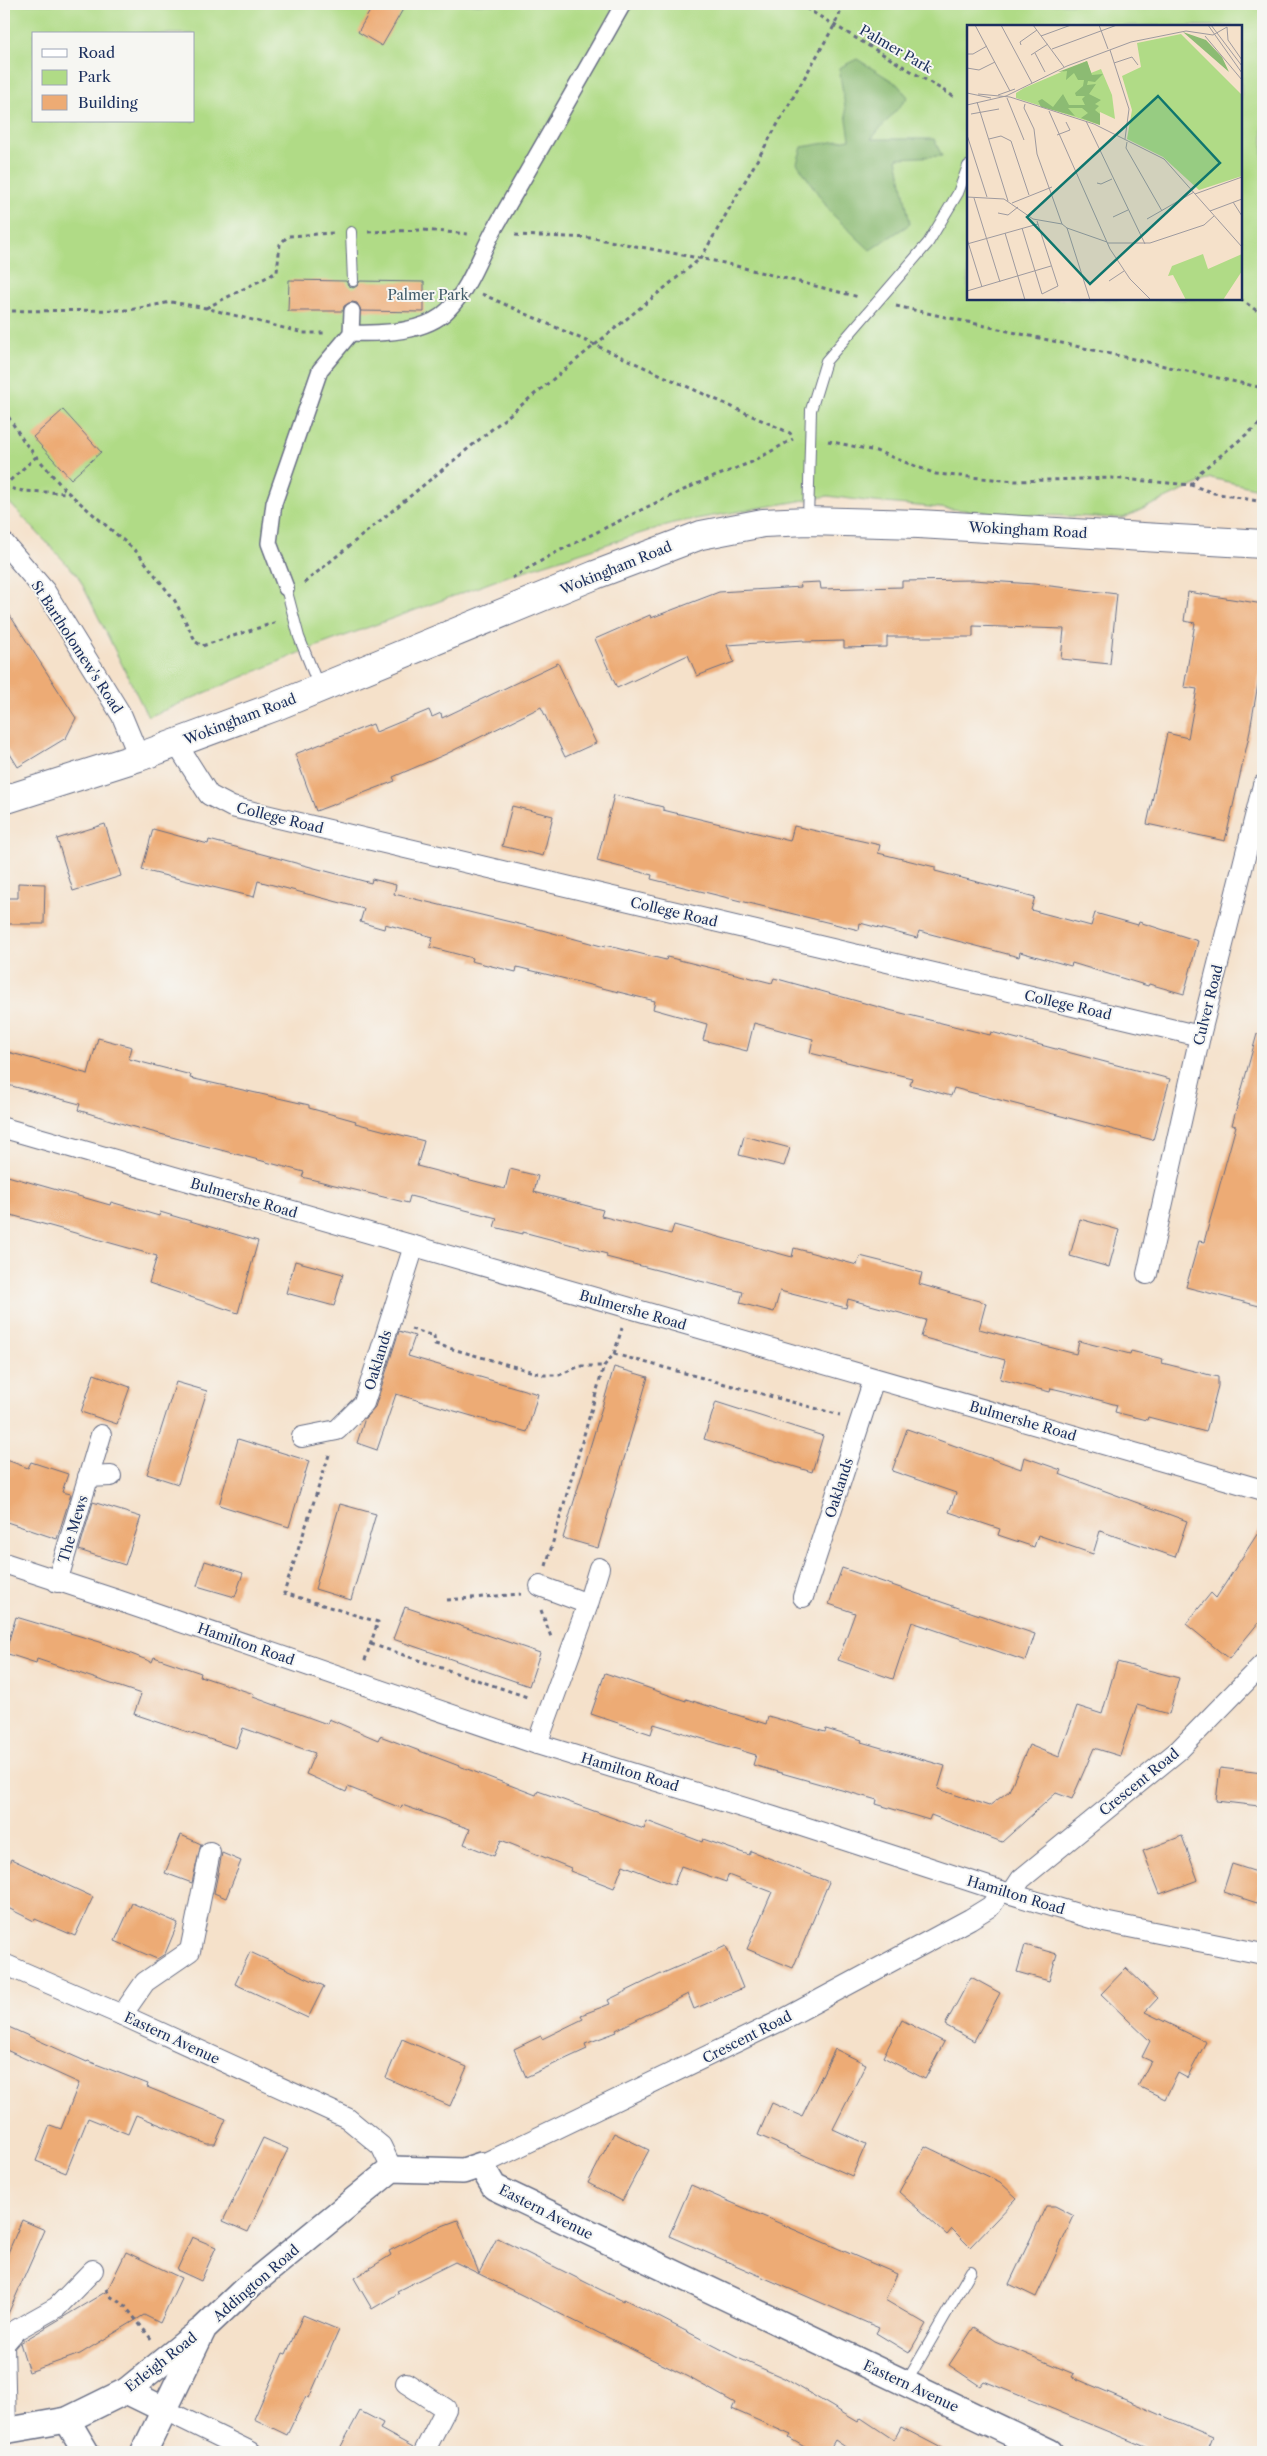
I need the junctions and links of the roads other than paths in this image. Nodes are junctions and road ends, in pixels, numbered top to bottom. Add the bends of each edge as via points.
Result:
1 (623, 4) edge
2 (967, 169) edge
3 (351, 232) dead end
4 (353, 281) dead end
5 (352, 311) dead end
6 (351, 333) junction
7 (808, 520) junction
8 (4, 543) edge
9 (1263, 544) edge
10 (287, 590) joint
11 (319, 688) junction
12 (176, 743) junction
13 (139, 757) junction
14 (1263, 786) edge
15 (4, 800) edge
16 (1200, 1036) junction
17 (4, 1128) edge
18 (414, 1246) junction
19 (1147, 1274) dead end
20 (874, 1378) junction
21 (101, 1436) dead end
22 (302, 1437) dead end
23 (111, 1476) dead end
24 (88, 1477) junction
25 (1263, 1490) edge
26 (4, 1564) edge
27 (599, 1568) dead end
28 (57, 1582) junction
29 (540, 1589) road end
30 (804, 1597) dead end
31 (588, 1604) junction
32 (1263, 1664) edge
33 (537, 1744) junction
34 (210, 1852) dead end
35 (1006, 1892) junction
36 (1263, 1954) edge
37 (4, 1964) edge
38 (122, 2014) junction
39 (482, 2165) junction
40 (392, 2169) junction
41 (93, 2270) road end
42 (971, 2271) dead end
43 (204, 2328) junction
44 (406, 2383) dead end
45 (905, 2384) junction
46 (126, 2390) junction
47 (165, 2410) junction
48 (67, 2420) junction
49 (5, 2430) edge
50 (1045, 2451) edge
51 (86, 2452) edge
52 (144, 2452) edge
53 (251, 2452) edge
54 (424, 2452) edge

1 - 6 street via 448,311 424,326 370,334
2 - 7 lane via 958,193 928,243 826,361 811,410
3 - 4 lane
5 - 6 street
6 - 10 street via 320,370 274,503 269,542
7 - 9 main road, Wokingham Road
7 - 11 main road, Wokingham Road via 763,523 701,535
8 - 13 street, St Bartholomew's Road via 45,591 122,716
10 - 11 lane via 293,617
11 - 12 main road, Wokingham Road
12 - 13 main road, Wokingham Road
12 - 16 street, College Road via 209,795 232,807
13 - 15 main road, Wokingham Road
14 - 16 street, Culver Road
16 - 19 street, Culver Road
17 - 18 street, Bulmershe Road
18 - 20 street, Bulmershe Road
18 - 22 street, Oaklands via 364,1403 337,1430
20 - 25 street, Bulmershe Road
20 - 30 street, Oaklands
21 - 24 street, The Mews
23 - 24 street, The Mews
24 - 28 street, The Mews
26 - 28 street, Hamilton Road
27 - 31 street
28 - 33 street, Hamilton Road
29 - 31 street
31 - 33 street
32 - 35 street, Crescent Road via 1179,1750
33 - 35 street, Hamilton Road
34 - 38 street via 190,1951 145,1982
35 - 36 street, Hamilton Road via 1104,1922
35 - 39 street, Crescent Road via 970,1919 784,2020
37 - 38 street, Eastern Avenue
38 - 40 street, Eastern Avenue via 347,2118 381,2146
39 - 40 street via 463,2171
39 - 45 street, Eastern Avenue via 494,2187
40 - 43 street, Addington Road via 243,2291
41 - 49 street via 58,2307 16,2330 4,2344
42 - 45 lane
43 - 46 street, Erleigh Road
43 - 47 street, Addington Road
44 - 54 street via 446,2409
45 - 50 street, Eastern Avenue
46 - 47 street
46 - 48 street, Erleigh Road
47 - 52 street, Addington Road
47 - 53 street
48 - 49 street, Erleigh Road
48 - 51 street

